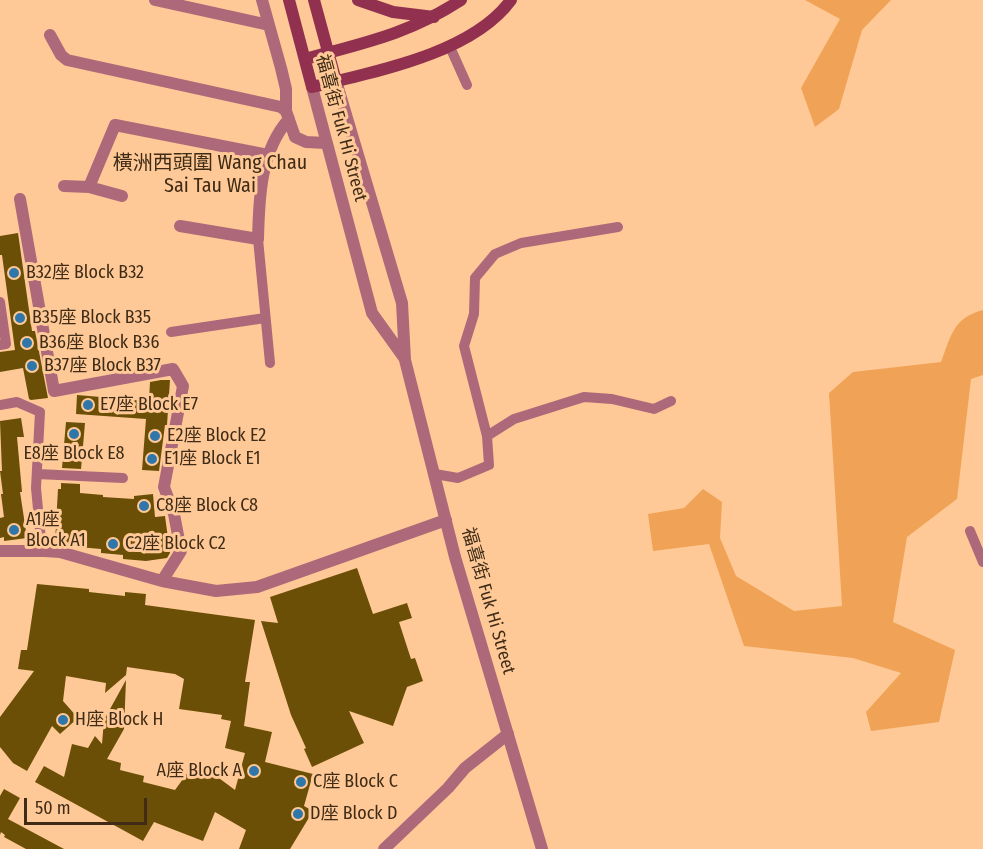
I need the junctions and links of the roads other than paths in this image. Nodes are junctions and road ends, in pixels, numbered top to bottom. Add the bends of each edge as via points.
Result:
1 (155, 0) edge
2 (262, 0) edge
3 (289, 0) edge
4 (314, 0) edge
5 (358, 0) edge
6 (460, 0) edge
7 (511, 0) edge
8 (435, 17) junction
9 (269, 25) junction
10 (50, 35) dead end
11 (450, 47) junction
12 (328, 52) junction
13 (304, 59) junction
14 (336, 81) junction
15 (467, 85) dead end
16 (312, 87) junction
17 (288, 115) junction
18 (326, 143) junction
19 (268, 155) junction
20 (64, 186) dead end
21 (88, 187) junction
22 (122, 196) dead end
23 (20, 199) dead end
24 (180, 226) dead end
25 (618, 227) dead end
26 (258, 239) junction
27 (0, 302) edge
28 (265, 318) junction
29 (171, 332) dead end
30 (0, 345) edge
31 (405, 360) junction
32 (270, 363) dead end
33 (671, 401) dead end
34 (0, 405) edge
35 (487, 436) junction
36 (37, 474) junction
37 (435, 474) junction
38 (123, 478) dead end
39 (446, 520) junction
40 (970, 531) dead end
41 (0, 551) edge
42 (42, 551) junction
43 (983, 562) edge
44 (162, 581) junction
45 (508, 734) junction
46 (384, 849) edge
47 (542, 849) edge

1 - 9 street
2 - 9 street
3 - 13 main road, 福喜街 Fuk Hi Street
4 - 12 main road, 福喜街 Fuk Hi Street
5 - 8 main road via 393,12
6 - 8 main road
7 - 11 main road via 476,32
8 - 12 main road via 398,33
9 - 17 street via 286,89
10 - 17 street via 67,60 281,107
11 - 14 main road
11 - 15 lane
12 - 13 main road
12 - 14 main road, 福喜街 Fuk Hi Street
13 - 16 main road, 福喜街 Fuk Hi Street
14 - 16 main road
14 - 31 street, 福喜街 Fuk Hi Street via 402,303
16 - 18 street, 福喜街 Fuk Hi Street
17 - 18 street via 298,139
17 - 19 street
18 - 31 street, 福喜街 Fuk Hi Street via 372,313
19 - 21 street via 115,125
19 - 26 street via 259,200
20 - 21 street
21 - 22 street
23 - 44 street via 54,391 172,369 183,386 164,487 181,551
24 - 26 street
25 - 35 lane via 521,243 495,254 475,278 474,314 464,346
26 - 28 lane
27 - 30 lane via 6,344
28 - 29 lane
28 - 32 lane
31 - 37 street, 福喜街 Fuk Hi Street
33 - 35 lane via 654,409 584,397 514,419
34 - 36 lane via 17,402 40,412
35 - 37 lane via 489,465 458,478
36 - 38 lane
36 - 42 lane
37 - 39 street, 福喜街 Fuk Hi Street
39 - 44 street via 257,587 216,591
39 - 45 street, 福喜街 Fuk Hi Street
40 - 43 lane
41 - 42 street
42 - 44 street via 60,552
45 - 46 street via 465,768
45 - 47 street, 福喜街 Fuk Hi Street

